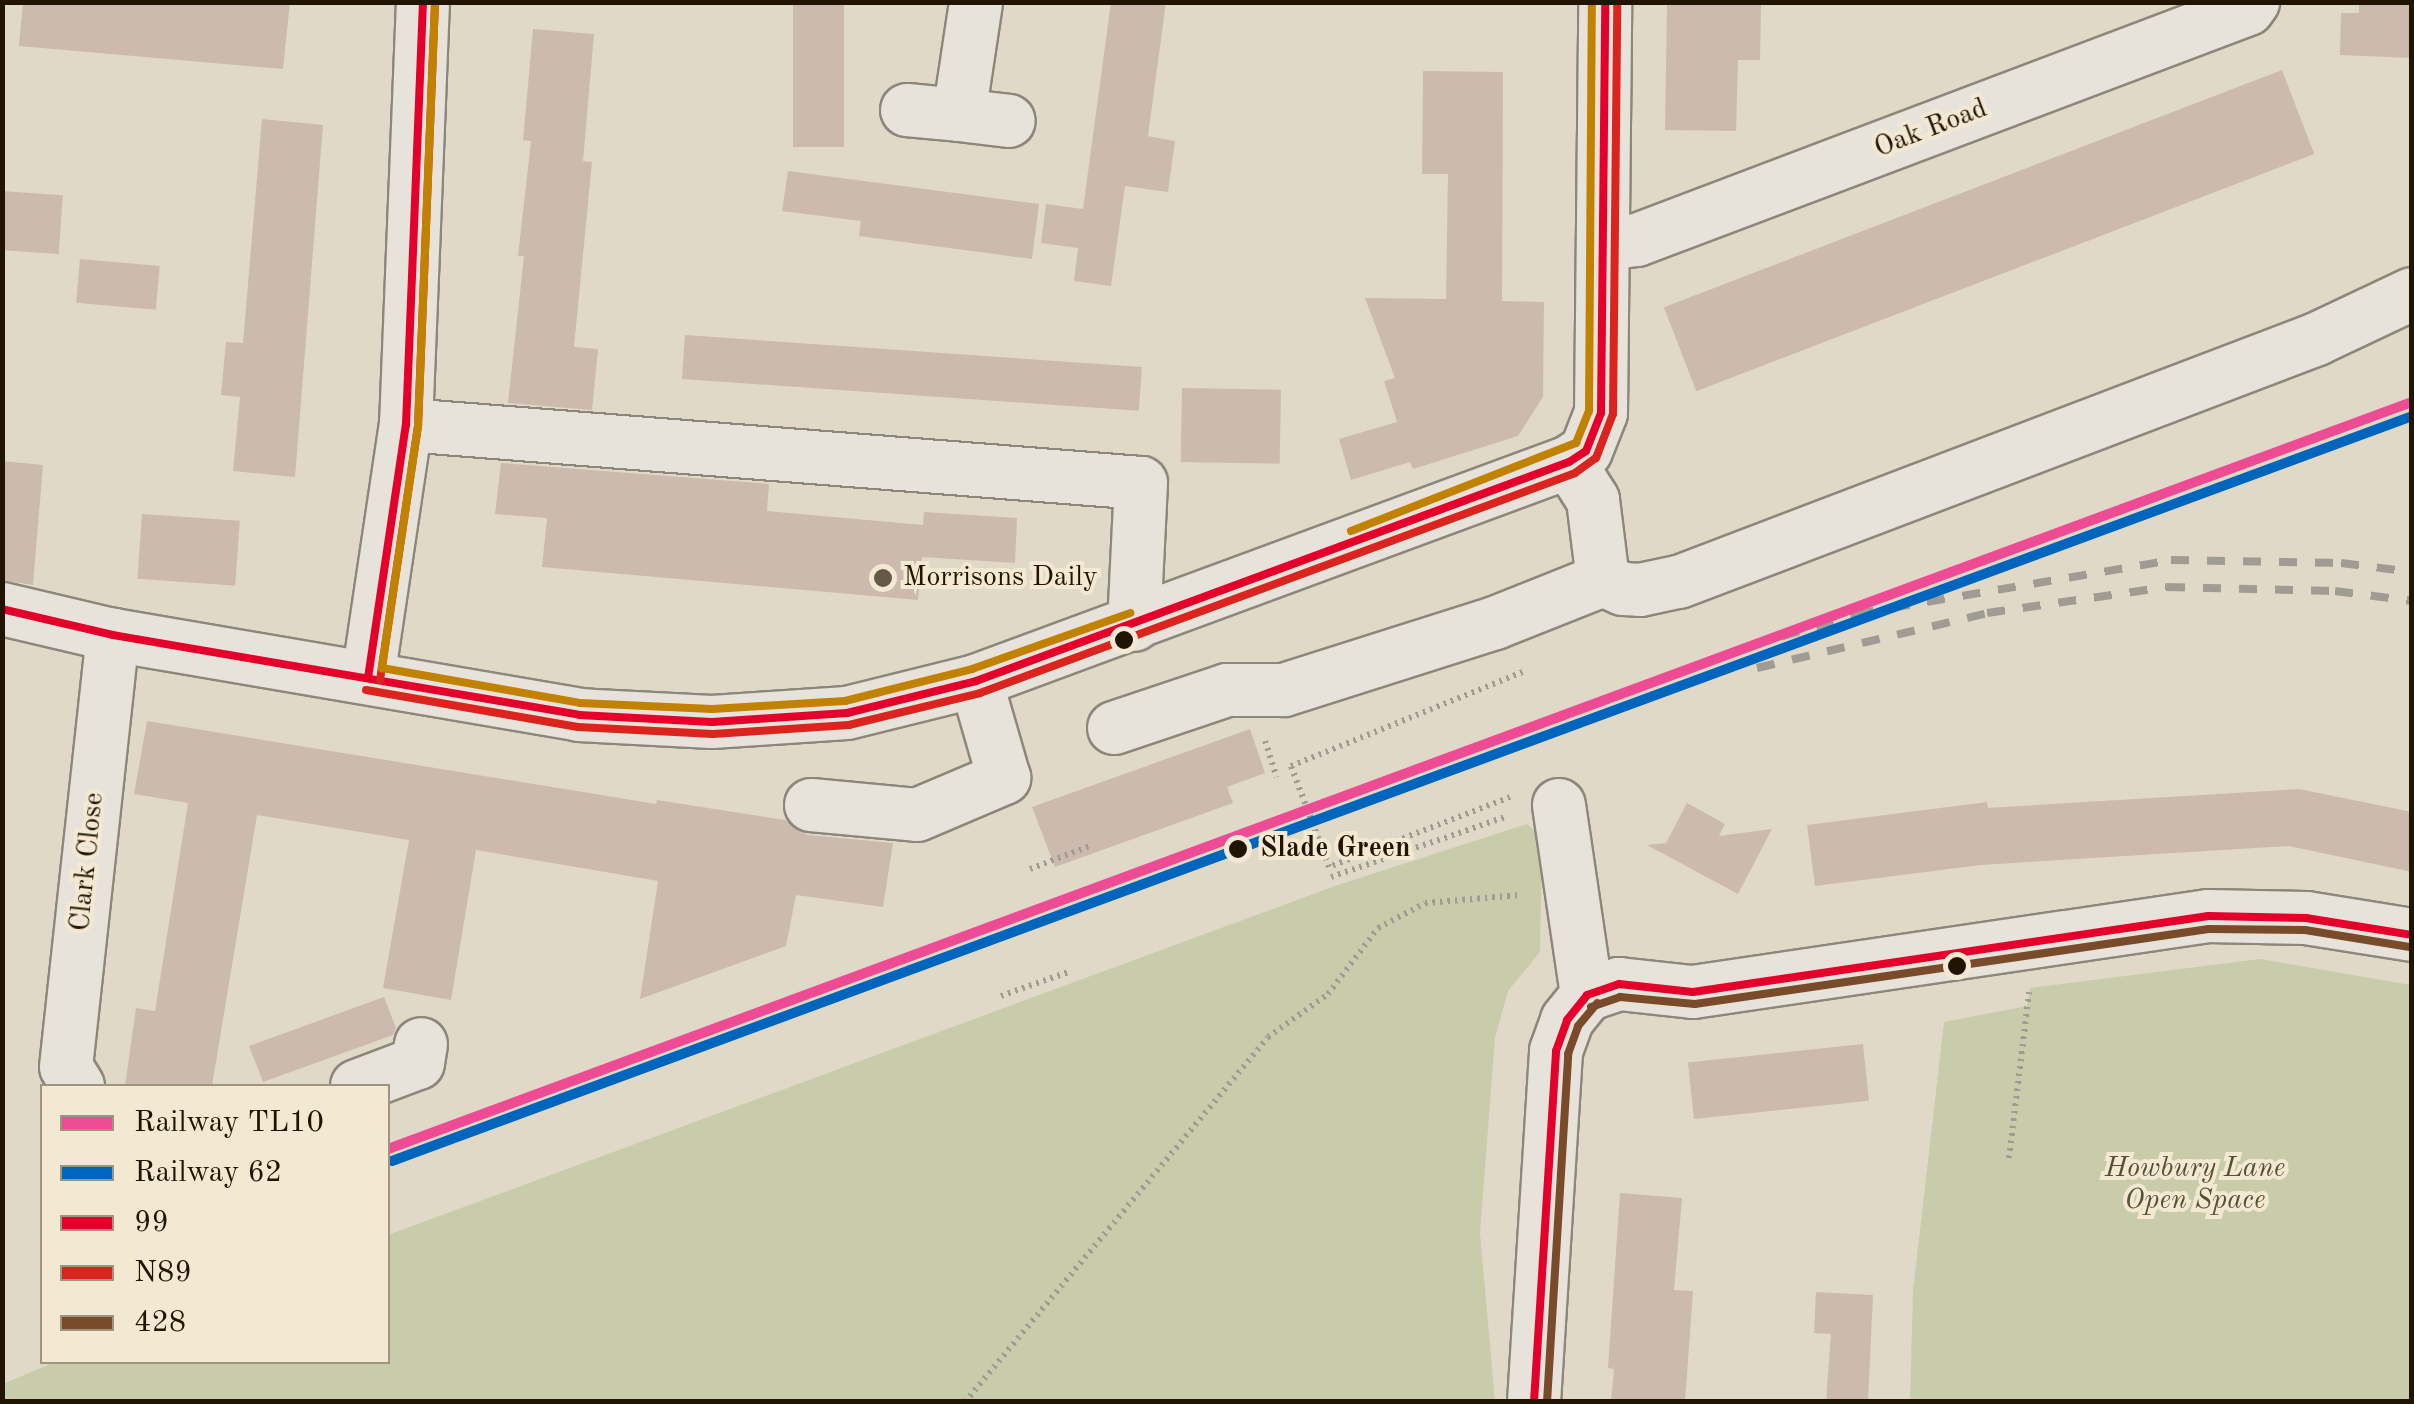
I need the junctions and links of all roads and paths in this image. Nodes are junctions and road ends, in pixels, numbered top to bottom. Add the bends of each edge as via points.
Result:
1 (423, 2) edge
2 (976, 2) edge
3 (1605, 2) edge
4 (2253, 2) edge
5 (907, 110) dead end
6 (1604, 244) junction
7 (2412, 294) edge
8 (406, 425) junction
9 (1569, 462) junction
10 (1603, 580) junction
11 (2, 609) edge
12 (1134, 625) junction
13 (113, 635) junction
14 (368, 678) junction
15 (1511, 680) dead end
16 (976, 681) junction
17 (1114, 728) dead end
18 (1544, 797) junction
19 (811, 805) dead end
20 (1090, 846) dead end
21 (1030, 869) dead end
22 (1332, 876) dead end
23 (1572, 891) junction
24 (2412, 934) edge
25 (2035, 941) junction
26 (1068, 972) dead end
27 (1587, 994) junction
28 (1000, 996) dead end
29 (420, 1044) dead end
30 (77, 1084) edge
31 (362, 1084) edge
32 (2009, 1158) dead end
33 (965, 1402) edge
34 (1534, 1402) edge

1 - 8 street
2 - 5 street via 984,118
3 - 6 street
4 - 6 street, Oak Road via 1637,240
6 - 9 street via 1601,413 1586,451
7 - 10 street via 2299,346 1679,582 1640,590
8 - 12 street via 1141,483
8 - 14 street
9 - 10 street via 1593,500
9 - 12 street
10 - 17 street via 1495,624 1284,690 1227,690
11 - 13 street
12 - 16 street
13 - 14 street
13 - 30 street, Clark Close via 66,1067
14 - 16 street via 579,715 712,722 847,713
15 - 18 path via 1291,766 1330,868
16 - 19 street via 1004,778 916,814
18 - 22 path via 1546,804
18 - 23 street
20 - 21 path
23 - 27 street
23 - 33 path via 1425,903 1378,928 1328,994 1268,1037
24 - 25 street via 2306,918 2208,916
25 - 27 street via 1692,992 1619,984
25 - 32 path
26 - 28 path
27 - 34 street via 1556,1051
29 - 31 street via 418,1063

